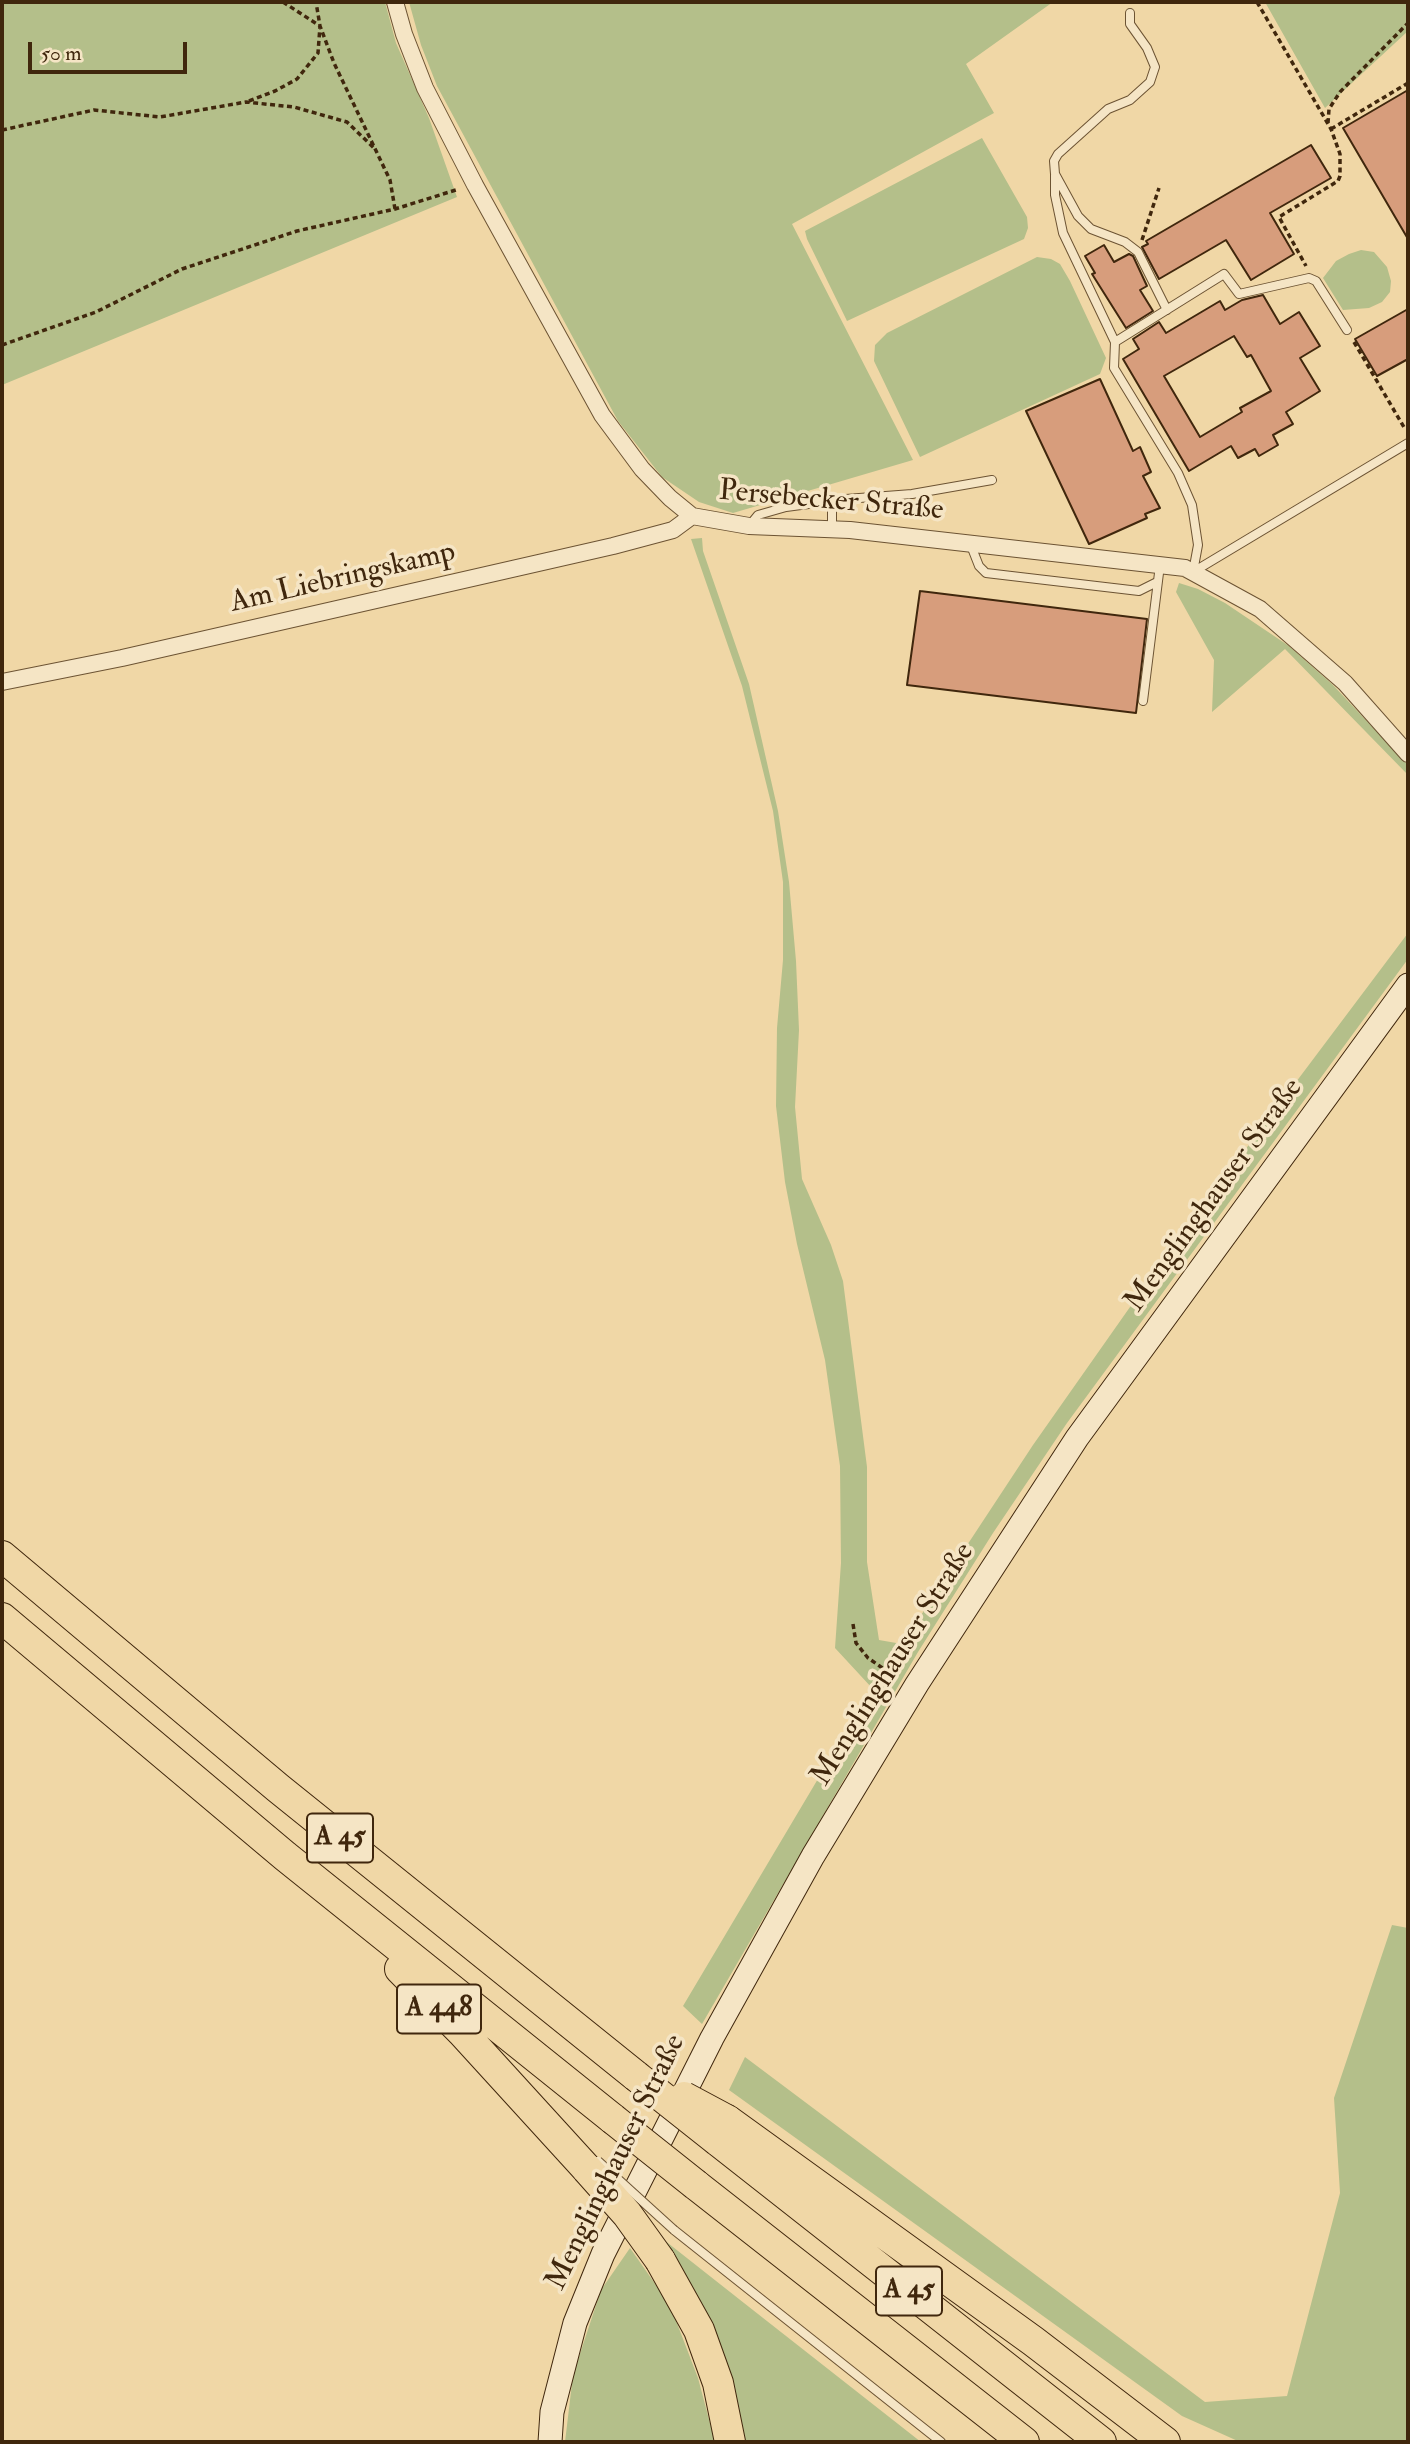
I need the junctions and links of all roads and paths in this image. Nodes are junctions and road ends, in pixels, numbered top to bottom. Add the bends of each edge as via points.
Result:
1 (283, 2) edge
2 (316, 2) edge
3 (396, 2) edge
4 (1257, 2) edge
5 (1130, 13) dead end
6 (1408, 23) edge
7 (320, 26) junction
8 (1408, 83) edge
9 (246, 102) junction
10 (1328, 123) junction
11 (1331, 129) junction
12 (2, 131) edge
13 (374, 148) junction
14 (1055, 174) junction
15 (475, 185) junction
16 (1159, 188) dead end
17 (395, 208) junction
18 (1138, 252) junction
19 (1309, 278) junction
20 (1167, 310) junction
21 (1347, 330) joint
22 (1115, 342) junction
23 (2, 345) edge
24 (1408, 434) edge
25 (1408, 443) edge
26 (992, 480) dead end
27 (832, 500) junction
28 (692, 516) junction
29 (749, 526) junction
30 (832, 529) junction
31 (970, 543) junction
32 (1160, 565) junction
33 (1192, 572) junction
34 (1157, 582) junction
35 (2, 682) edge
36 (1143, 701) dead end
37 (1408, 754) edge
38 (1408, 985) edge
39 (2, 1556) edge
40 (2, 1618) edge
41 (853, 1624) dead end
42 (917, 1684) junction
43 (285, 1856) junction
44 (462, 2032) junction
45 (563, 2128) dead end
46 (722, 2131) junction
47 (590, 2163) junction
48 (550, 2442) edge
49 (730, 2442) edge
50 (941, 2442) edge
51 (1024, 2442) edge
52 (1101, 2442) edge
53 (1165, 2442) edge

1 - 7 path
2 - 7 path
3 - 15 street, Persebecker Straße via 425,88
4 - 10 path
5 - 14 lane via 1130,24 1155,67 1150,82 1130,100 1108,109 1058,154
6 - 10 path via 1340,92 1329,110
7 - 9 path via 318,53 297,79
7 - 13 path
8 - 11 path
9 - 12 path via 160,117 94,110
9 - 13 path via 294,107 347,122
10 - 11 path
11 - 19 path via 1340,154 1338,181 1279,217
13 - 17 path via 390,180
14 - 18 lane via 1078,216 1091,229
14 - 22 lane via 1063,233
15 - 17 path
15 - 28 street, Persebecker Straße via 602,415 642,469
16 - 18 path
17 - 23 path via 297,231 182,269 96,312
18 - 20 lane
19 - 20 lane via 1239,294 1224,274
19 - 21 lane via 1316,281
20 - 22 lane
21 - 24 path
22 - 33 lane via 1114,368 1178,473 1192,505 1198,545
25 - 33 lane
26 - 27 lane via 912,494
27 - 29 lane via 758,515
27 - 30 lane
28 - 29 street, Persebecker Straße
28 - 35 street, Am Liebringskamp via 673,530 613,546
29 - 30 street, Persebecker Straße
30 - 31 street, Persebecker Straße
31 - 32 street, Persebecker Straße
31 - 34 lane via 986,573 1139,591
32 - 33 street, Persebecker Straße
32 - 34 lane
33 - 37 street, Persebecker Straße via 1260,609 1345,683
34 - 36 lane
38 - 42 street, Menglinghauser Straße via 1077,1438
39 - 46 highway, A 45, bridge via 288,1796 610,2055
40 - 43 highway, A 45
41 - 42 path via 856,1643 868,1658
42 - 48 street, Menglinghauser Straße via 813,1856 719,2026 603,2254 575,2323 552,2412
43 - 44 highway, A 448
43 - 51 highway, A 45, bridge
44 - 45 lane
44 - 47 highway, A 448
46 - 52 highway, A 45
46 - 53 highway via 1022,2334
47 - 49 highway, A 448, bridge via 660,2260 699,2330 718,2383
47 - 50 lane, bridge

